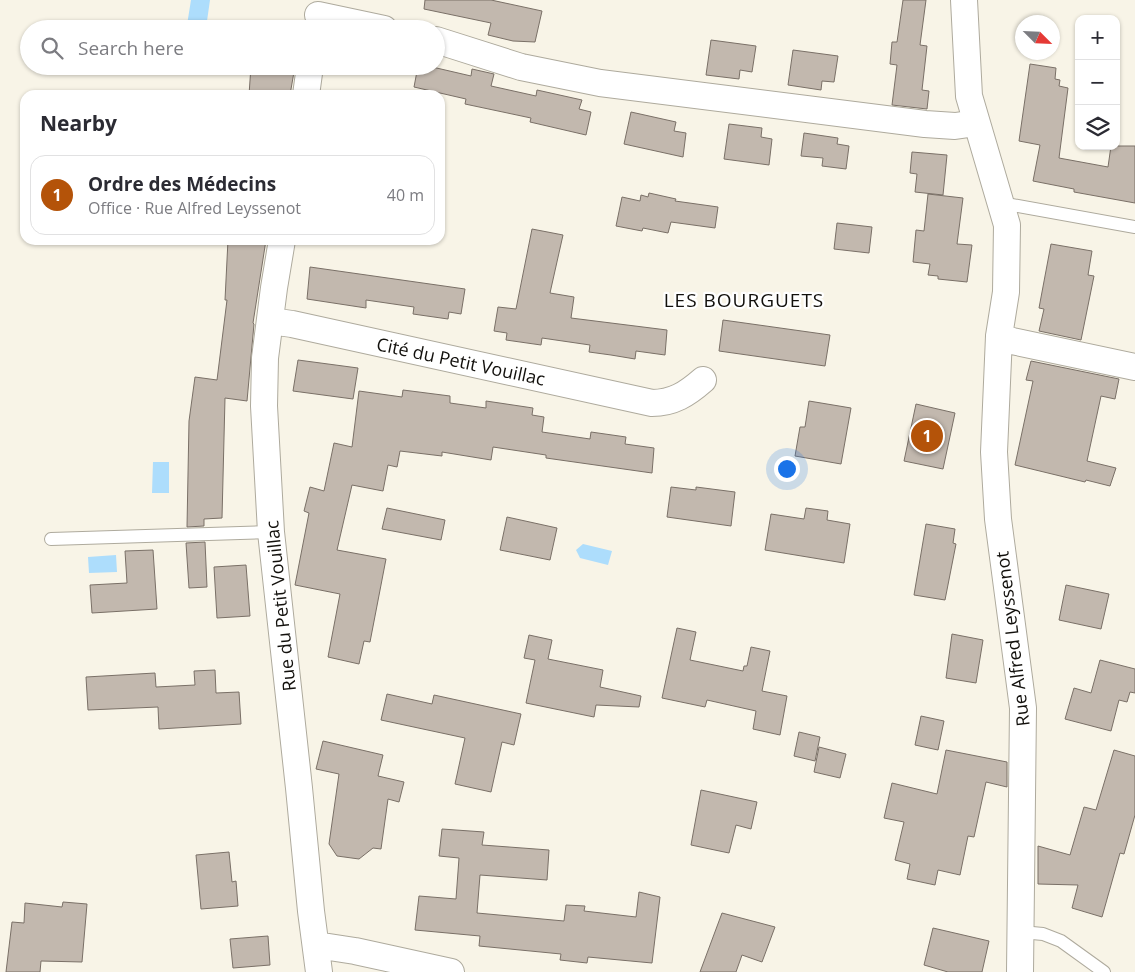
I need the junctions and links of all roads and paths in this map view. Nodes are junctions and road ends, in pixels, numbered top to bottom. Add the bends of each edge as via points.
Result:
1 (964, 0) edge
2 (318, 15) edge
3 (342, 20) edge
4 (445, 43) edge
5 (309, 75) edge
6 (307, 90) edge
7 (976, 123) junction
8 (1001, 203) junction
9 (1135, 227) edge
10 (281, 245) edge
11 (270, 321) junction
12 (999, 336) junction
13 (1135, 367) edge
14 (703, 380) dead end
15 (271, 532) junction
16 (52, 539) dead end
17 (1021, 932) junction
18 (316, 944) junction
19 (320, 972) edge
20 (451, 972) edge
21 (1020, 972) edge
22 (1104, 972) edge

1 - 7 street, Rue Alfred Leyssenot via 969,96
2 - 3 street
4 - 7 street via 521,67 600,83 925,124 955,126
5 - 6 street
7 - 8 street, Rue Alfred Leyssenot
8 - 9 lane
8 - 12 street, Rue Alfred Leyssenot via 1008,243 1006,292
10 - 11 street, Rue du Petit Vouillac
11 - 14 street, Cité du Petit Vouillac via 652,403 666,403 681,397
11 - 15 street, Rue du Petit Vouillac via 264,406
12 - 13 street
12 - 17 street, Rue Alfred Leyssenot via 994,452 998,519 1023,708
15 - 16 lane
15 - 18 street, Rue du Petit Vouillac
17 - 21 street, Rue Alfred Leyssenot
17 - 22 lane via 1043,934 1061,941
18 - 19 street, Rue du Petit Vouillac
18 - 20 street

